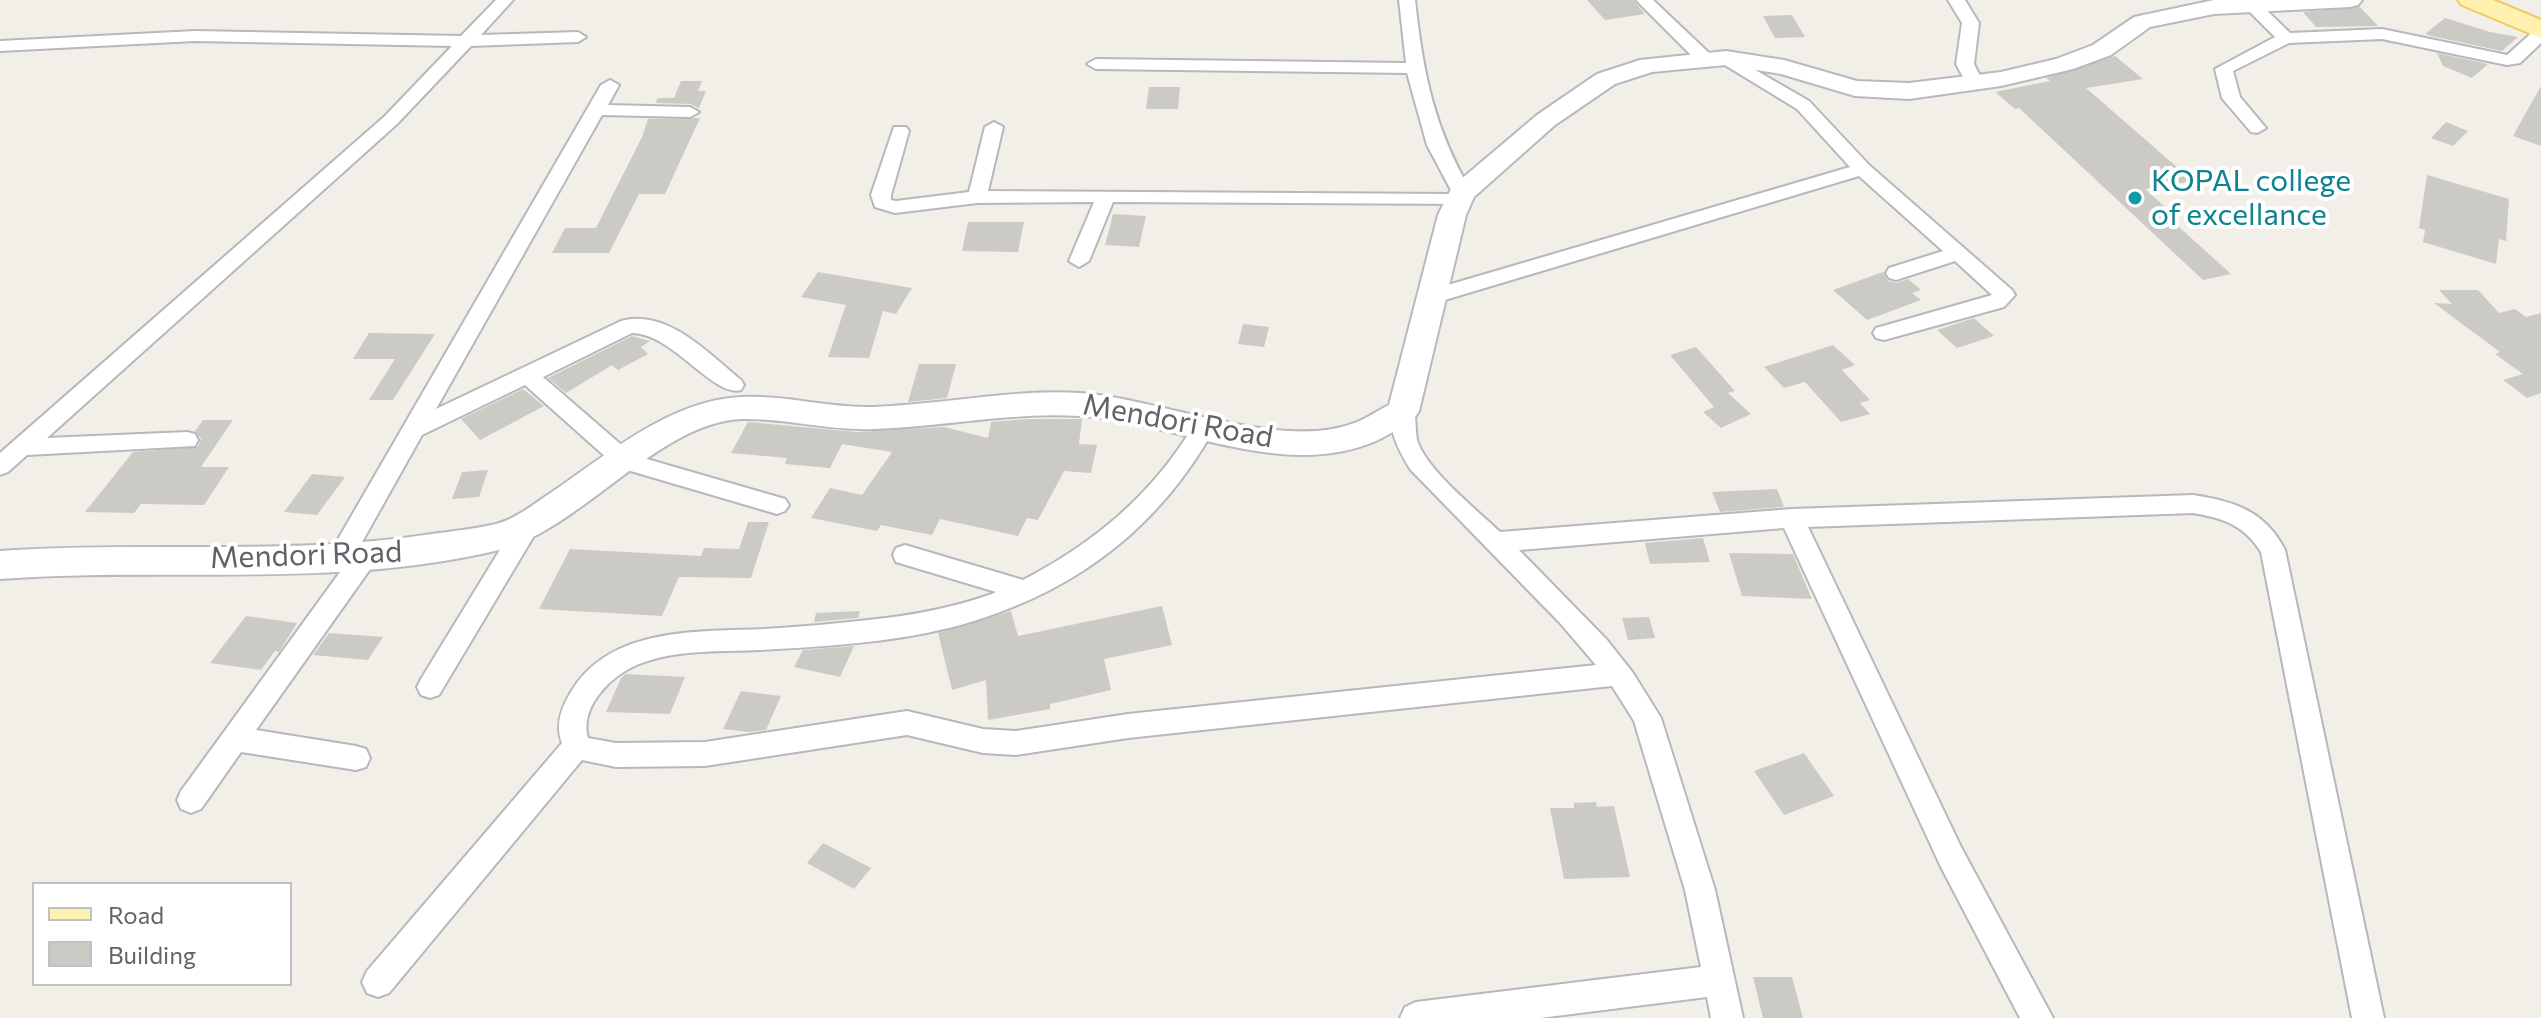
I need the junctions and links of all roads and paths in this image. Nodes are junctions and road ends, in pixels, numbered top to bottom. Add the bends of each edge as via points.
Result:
1 (505, 0) edge
2 (1407, 0) edge
3 (1644, 0) edge
4 (1956, 0) edge
5 (2350, 0) edge
6 (2471, 0) edge
7 (2502, 0) edge
8 (2250, 3) junction
9 (2541, 17) edge
10 (2541, 32) edge
11 (578, 37) dead end
12 (2286, 38) junction
13 (462, 41) junction
14 (0, 46) edge
15 (1715, 58) junction
16 (1096, 64) dead end
17 (1414, 68) junction
18 (1974, 82) junction
19 (610, 85) dead end
20 (597, 110) junction
21 (690, 112) dead end
22 (994, 127) dead end
23 (2257, 128) dead end
24 (900, 131) dead end
25 (1862, 169) junction
26 (977, 197) junction
27 (1461, 197) junction
28 (1105, 198) junction
29 (1957, 254) junction
30 (1079, 261) dead end
31 (1896, 273) dead end
32 (1431, 297) junction
33 (1884, 333) dead end
34 (527, 375) junction
35 (733, 385) dead end
36 (1403, 411) junction
37 (415, 429) junction
38 (1202, 431) junction
39 (187, 440) dead end
40 (21, 447) junction
41 (625, 461) junction
42 (0, 466) edge
43 (777, 505) dead end
44 (1792, 518) junction
45 (529, 524) junction
46 (1497, 542) junction
47 (905, 555) dead end
48 (351, 559) junction
49 (0, 565) edge
50 (1022, 590) junction
51 (1618, 674) junction
52 (430, 687) dead end
53 (235, 739) junction
54 (577, 746) junction
55 (356, 758) dead end
56 (191, 800) dead end
57 (1720, 980) junction
58 (378, 982) dead end
59 (1416, 1018) edge
60 (1727, 1018) edge
61 (2037, 1018) edge
62 (2368, 1018) edge

1 - 13 street
2 - 17 street
3 - 15 street
4 - 18 street via 1974,28 1965,64
5 - 8 main road
6 - 10 main road
7 - 9 main road
8 - 12 street
8 - 18 main road via 2142,22 2102,50 2064,64
10 - 12 street via 2507,60 2382,34
11 - 13 street
12 - 23 street via 2224,69 2231,98
13 - 14 street via 195,36
13 - 40 street via 391,120
15 - 18 main road via 1784,67 1874,91
15 - 25 street via 1803,105
15 - 27 main road via 1649,65 1606,79 1546,120
16 - 17 street
17 - 27 street via 1432,136
19 - 20 street
20 - 21 street
20 - 37 street
22 - 26 street
24 - 26 street via 882,203 895,207
25 - 29 street
25 - 32 street
26 - 28 street
27 - 28 street
27 - 32 main road
28 - 30 street
29 - 31 street
29 - 33 street via 2004,299
32 - 36 main road
34 - 35 street via 640,324 660,329
34 - 37 street
34 - 41 street
36 - 38 main road, Mendori Road via 1383,427 1330,441
36 - 46 street via 1406,441 1418,463
37 - 48 street
38 - 41 main road, Mendori Road via 1139,413 1064,402 846,418 750,408 700,417
38 - 50 street via 1174,475 1135,518 1084,557
39 - 40 street
40 - 42 street
41 - 43 street
41 - 45 main road, Mendori Road
44 - 46 street
44 - 61 street via 1951,857
44 - 62 street via 2193,504 2251,519 2273,550
45 - 48 main road, Mendori Road via 502,536
45 - 52 street
46 - 51 street via 1580,625
47 - 50 street
48 - 49 main road, Mendori Road via 61,559
48 - 53 street
50 - 54 street via 972,611 908,624 679,643 633,654 603,671 583,695 572,727
51 - 54 street via 1128,726 1016,743 907,723 705,754 616,755
51 - 57 street via 1657,743
53 - 55 street
53 - 56 street
54 - 58 street
57 - 59 street
57 - 60 street

